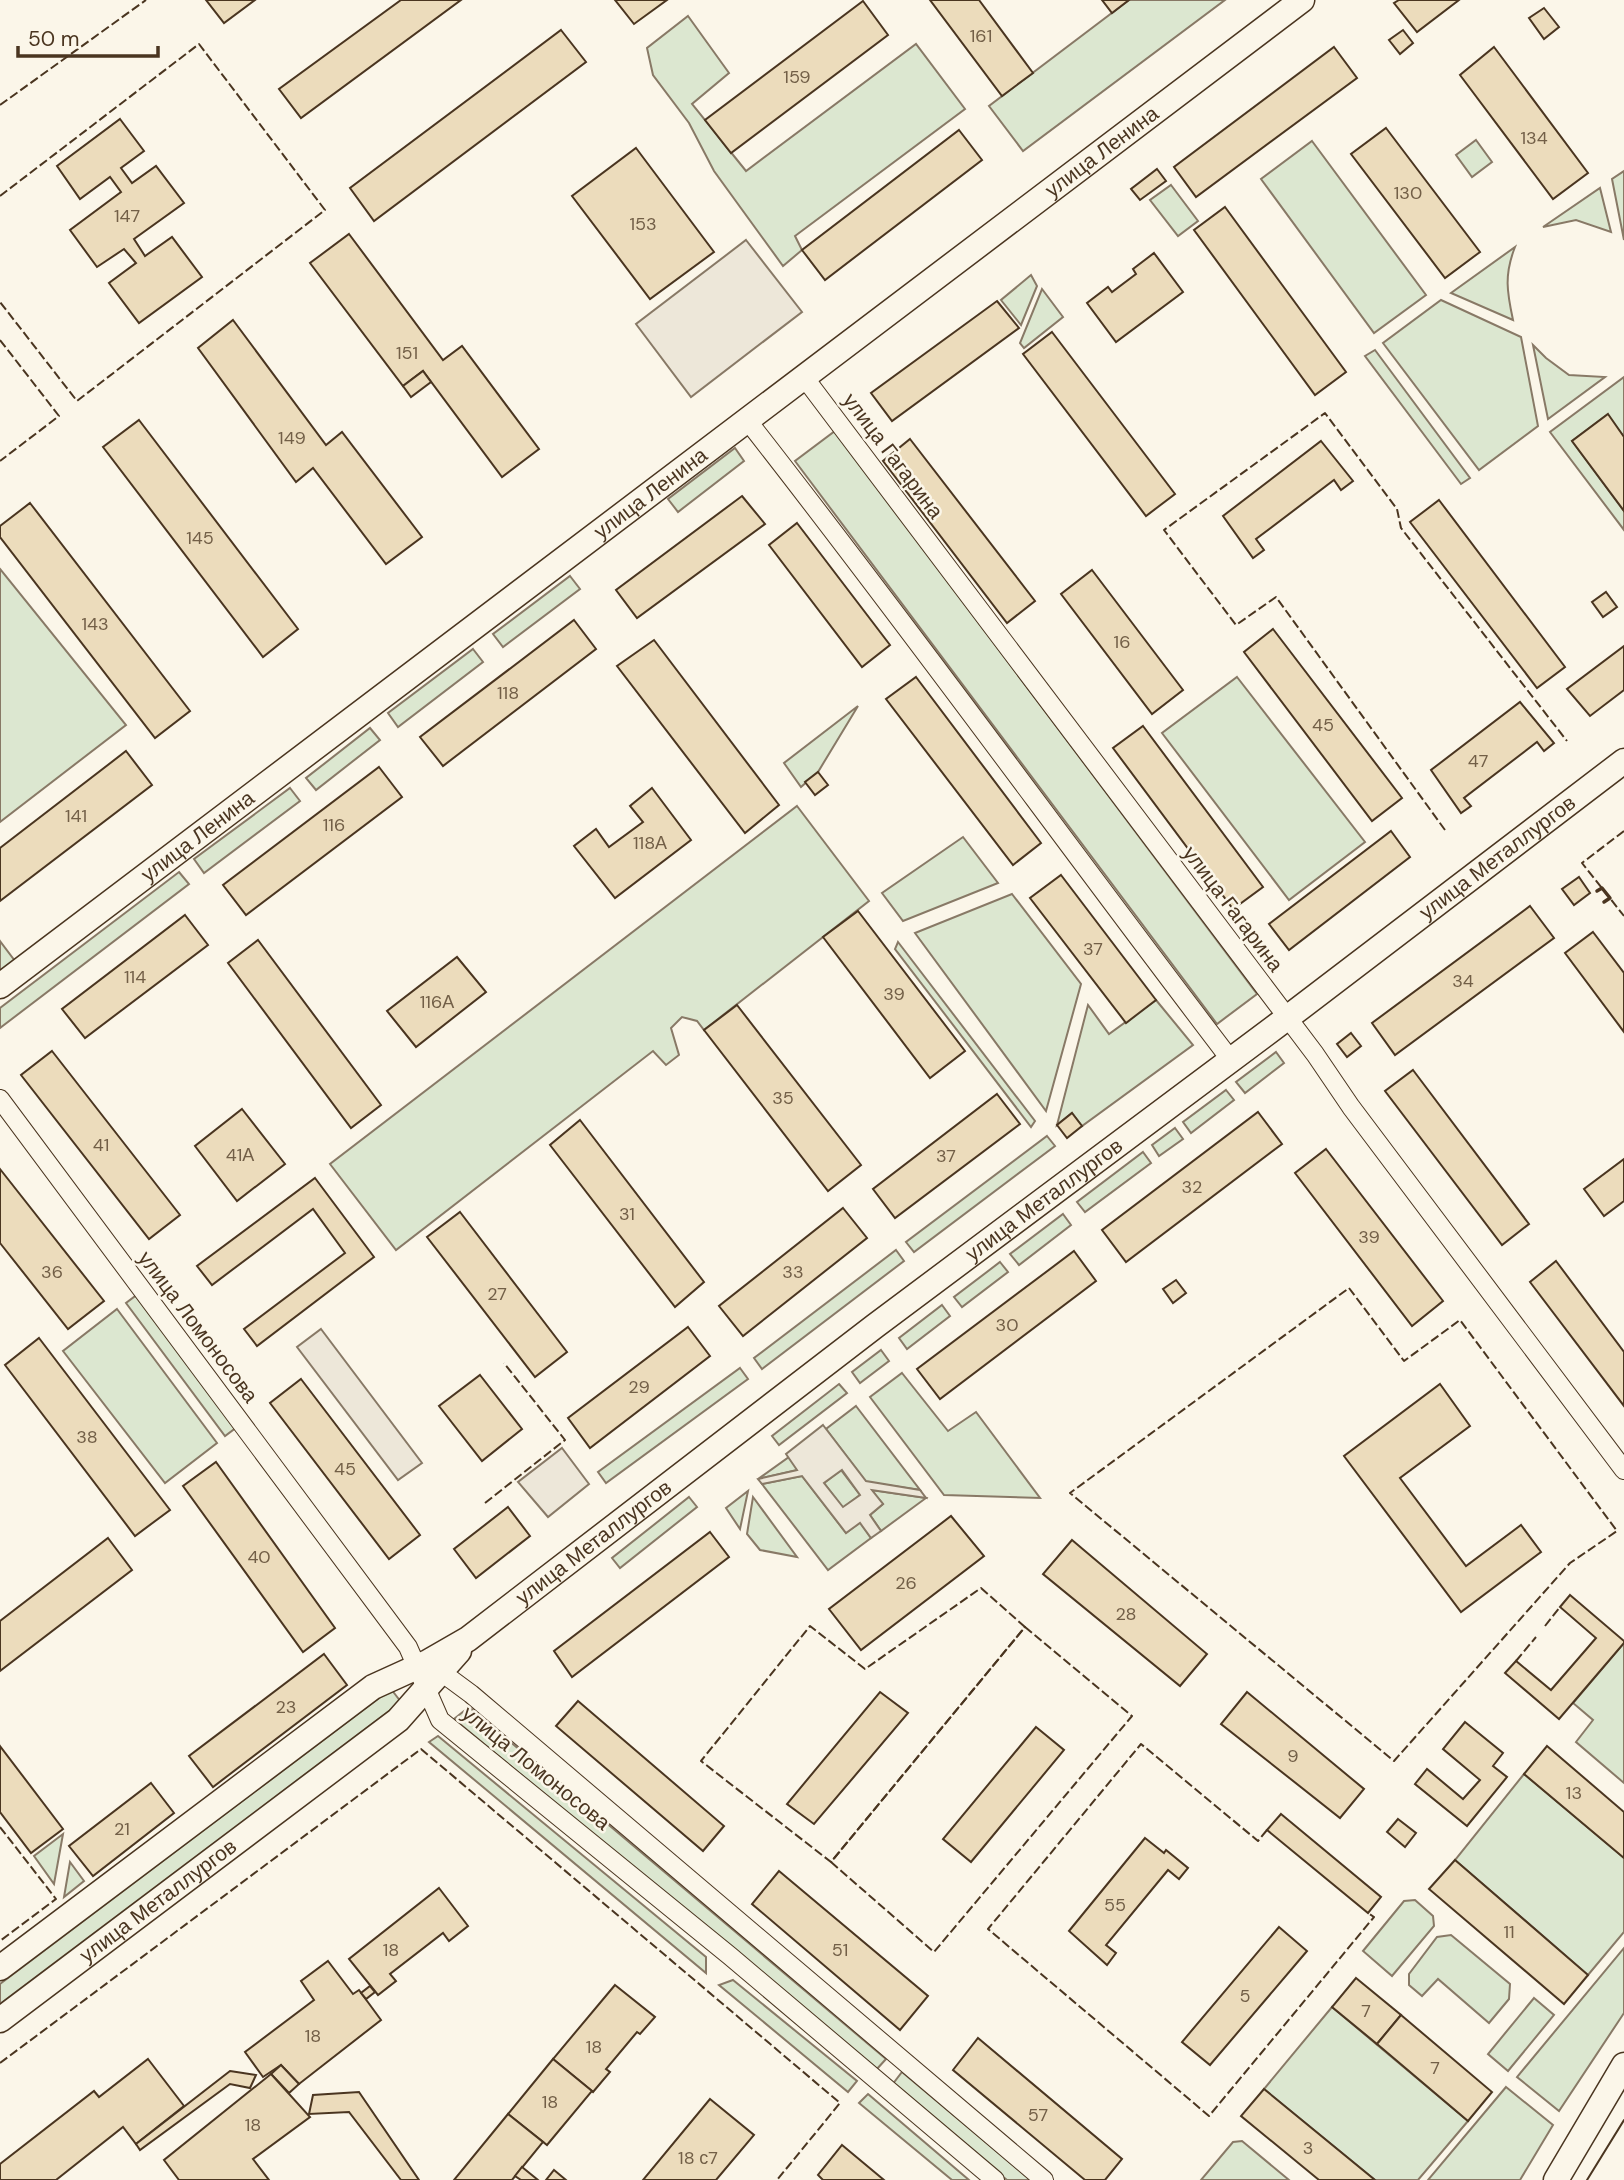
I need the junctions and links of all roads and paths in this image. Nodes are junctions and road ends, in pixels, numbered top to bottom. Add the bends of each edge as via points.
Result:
1 (1301, 0) edge
2 (804, 377) junction
3 (747, 420) junction
4 (1624, 761) edge
5 (0, 986) edge
6 (1287, 1018) junction
7 (1230, 1059) junction
8 (0, 1099) edge
9 (1624, 1470) edge
10 (424, 1668) junction
11 (0, 1969) edge
12 (0, 2020) edge
13 (900, 2060) junction
14 (1624, 2065) edge
15 (881, 2084) junction
16 (995, 2180) edge
17 (1044, 2180) edge
18 (1556, 2180) edge

1 - 2 street, улица Ленина
2 - 3 street, улица Ленина
2 - 6 street, улица Гагарина
3 - 5 street, улица Ленина
3 - 7 street
4 - 6 street, улица Металлургов
6 - 7 street, улица Металлургов
6 - 9 street, улица Гагарина
7 - 10 street, улица Металлургов
8 - 10 street, улица Ломоносова
10 - 11 street, улица Металлургов via 373,1687
10 - 12 street, улица Металлургов via 398,1720
10 - 13 street, улица Ломоносова via 492,1712
10 - 15 street, улица Ломоносова via 440,1720
13 - 15 street
13 - 17 street, улица Ломоносова
14 - 18 street
15 - 16 street, улица Ломоносова

